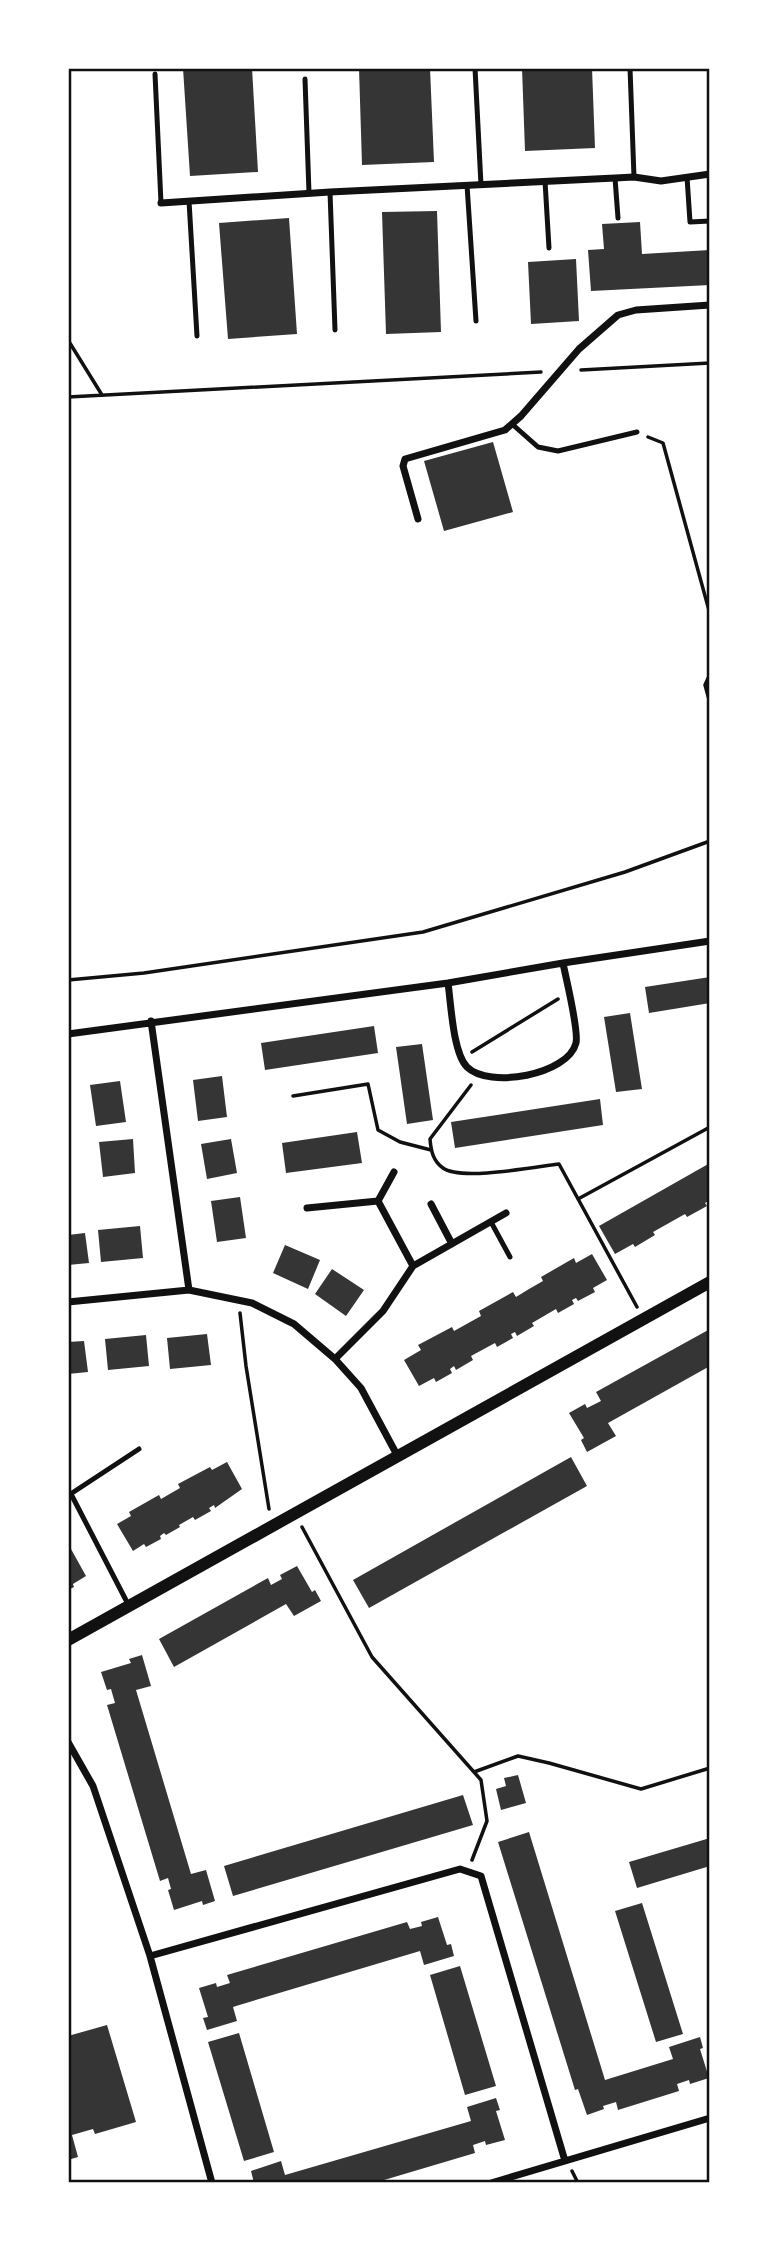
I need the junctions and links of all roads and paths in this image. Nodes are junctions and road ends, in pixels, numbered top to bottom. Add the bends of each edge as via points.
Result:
1 (475, 68) edge
2 (630, 68) edge
3 (155, 74) dead end
4 (305, 79) dead end
5 (710, 174) edge
6 (634, 177) junction
7 (687, 177) junction
8 (615, 178) junction
9 (545, 181) junction
10 (467, 185) junction
11 (481, 185) junction
12 (330, 192) junction
13 (309, 193) junction
14 (189, 201) junction
15 (161, 203) joint
16 (618, 218) dead end
17 (710, 220) edge
18 (549, 248) dead end
19 (710, 305) edge
20 (476, 321) dead end
21 (335, 330) dead end
22 (197, 336) dead end
23 (68, 341) edge
24 (710, 362) edge
25 (562, 370) junction
26 (102, 396) junction
27 (68, 397) edge
28 (512, 424) junction
29 (637, 432) joint
30 (418, 519) dead end
31 (710, 614) edge
32 (710, 674) edge
33 (710, 703) edge
34 (710, 841) edge
35 (710, 942) edge
36 (564, 963) junction
37 (68, 980) edge
38 (448, 983) junction
39 (568, 992) junction
40 (151, 1021) junction
41 (68, 1034) edge
42 (461, 1059) junction
43 (479, 1076) junction
44 (293, 1096) dead end
45 (710, 1126) edge
46 (431, 1151) junction
47 (394, 1172) dead end
48 (578, 1199) junction
49 (378, 1201) junction
50 (431, 1204) dead end
51 (307, 1208) dead end
52 (506, 1213) dead end
53 (491, 1222) junction
54 (452, 1244) junction
55 (510, 1257) dead end
56 (413, 1266) junction
57 (710, 1282) edge
58 (189, 1290) junction
59 (239, 1300) junction
60 (68, 1302) edge
61 (644, 1319) junction
62 (335, 1359) junction
63 (139, 1449) dead end
64 (397, 1455) junction
65 (69, 1494) edge
66 (295, 1513) junction
67 (272, 1526) junction
68 (129, 1606) junction
69 (68, 1640) edge
70 (68, 1742) edge
71 (710, 1768) edge
72 (474, 1772) junction
73 (467, 1872) junction
74 (150, 1956) junction
75 (710, 2118) edge
76 (565, 2161) junction
77 (212, 2183) edge
78 (491, 2183) edge

1 - 11 lane
2 - 6 lane
3 - 15 lane
4 - 13 lane
5 - 7 street
6 - 7 street via 661,181
6 - 8 street
7 - 17 lane via 690,222
8 - 9 street
8 - 16 lane
9 - 11 street
9 - 18 lane
10 - 11 street
10 - 12 street
10 - 20 lane
12 - 13 street
12 - 21 lane
13 - 14 street
14 - 15 street
14 - 22 lane
19 - 25 street via 618,315
23 - 26 path
24 - 25 path
25 - 26 path
25 - 28 street
26 - 27 path
28 - 29 lane via 538,447 558,451
28 - 30 street via 505,430 405,459
29 - 31 path via 663,443
32 - 33 path via 705,685
34 - 37 path via 625,872 423,932
35 - 36 street
36 - 38 street
36 - 39 street
38 - 40 street
38 - 42 street
39 - 42 path
39 - 43 street via 577,1041 571,1055 540,1072
40 - 41 street
40 - 58 street
42 - 43 street
43 - 46 path via 430,1139
44 - 46 path via 368,1084 378,1130
45 - 48 path
46 - 48 path via 444,1169 460,1175 559,1164
47 - 49 street
48 - 61 path
49 - 51 street
49 - 56 street
50 - 54 street
52 - 53 street
53 - 54 street
53 - 55 lane
54 - 56 street
56 - 62 street via 383,1311
57 - 61 street
58 - 59 street
58 - 60 street
59 - 62 street via 295,1324
59 - 67 path
61 - 64 street
62 - 64 street via 361,1388
63 - 65 lane
64 - 66 street
65 - 68 lane
66 - 67 street
66 - 72 path via 372,1657
67 - 68 street
68 - 69 street
70 - 74 street via 93,1786
71 - 72 path via 641,1789 518,1756
72 - 73 path via 481,1780 487,1821
73 - 74 street via 460,1869
73 - 76 street via 481,1876
74 - 77 street
75 - 76 street
76 - 78 street

